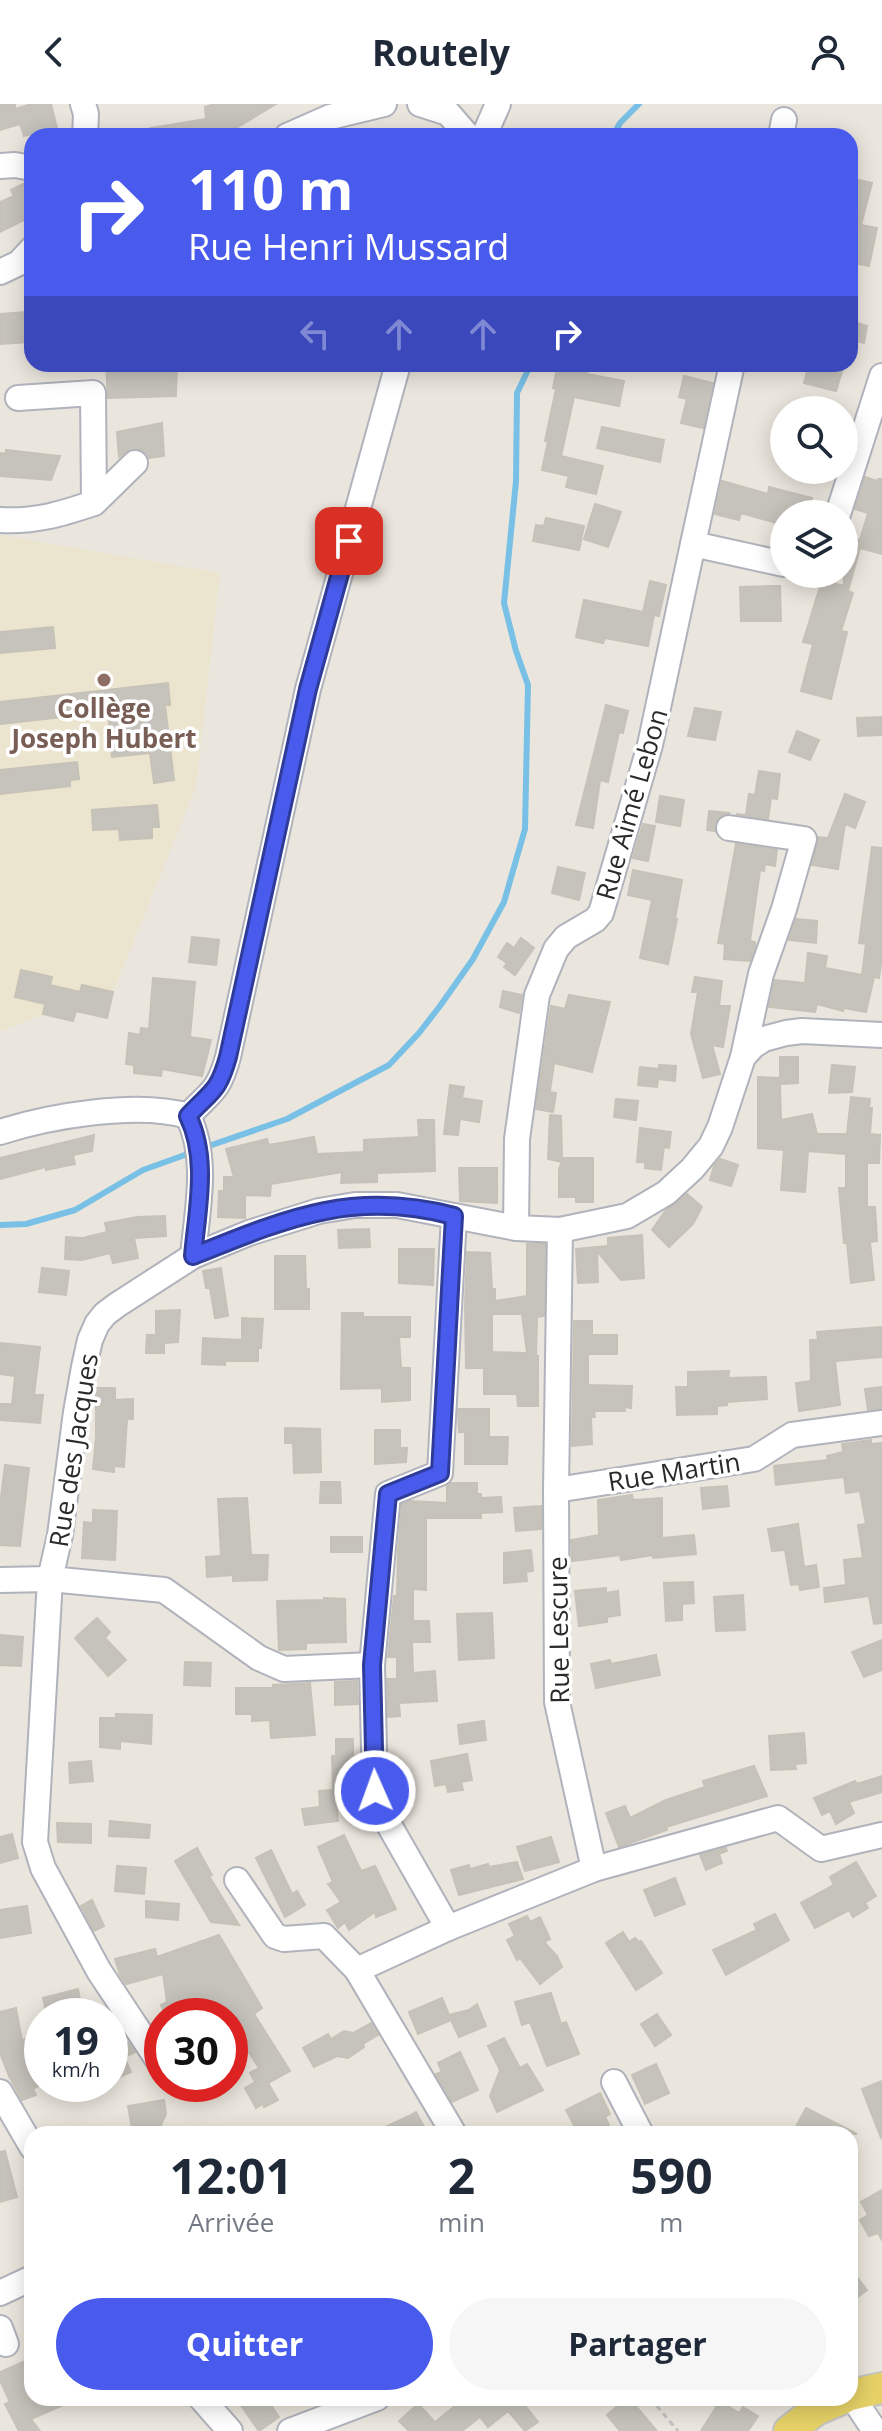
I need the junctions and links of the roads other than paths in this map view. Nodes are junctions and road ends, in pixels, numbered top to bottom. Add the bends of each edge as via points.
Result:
1 (83, 104) edge
2 (97, 104) edge
3 (384, 104) edge
4 (420, 104) edge
5 (498, 104) edge
6 (85, 128) edge
7 (99, 128) edge
8 (305, 128) edge
9 (461, 128) edge
10 (488, 128) edge
11 (0, 166) edge
12 (24, 167) edge
13 (24, 258) edge
14 (24, 270) edge
15 (0, 272) edge
16 (0, 279) edge
17 (396, 372) edge
18 (730, 372) edge
19 (882, 376) edge
20 (18, 398) dead end
21 (135, 463) dead end
22 (842, 500) edge
23 (94, 503) junction
24 (0, 520) edge
25 (693, 544) junction
26 (770, 561) edge
27 (729, 828) dead end
28 (882, 1035) edge
29 (743, 1057) junction
30 (191, 1123) junction
31 (0, 1132) edge
32 (454, 1216) junction
33 (516, 1228) junction
34 (560, 1230) junction
35 (193, 1256) junction
36 (882, 1423) edge
37 (556, 1490) junction
38 (50, 1579) junction
39 (0, 1580) edge
40 (372, 1665) junction
41 (882, 1835) edge
42 (594, 1869) junction
43 (237, 1880) dead end
44 (448, 1928) junction
45 (357, 1970) junction
46 (144, 2039) edge
47 (614, 2082) dead end
48 (0, 2092) edge
49 (449, 2126) edge
50 (637, 2126) edge
51 (24, 2133) edge
52 (24, 2282) edge
53 (0, 2293) edge
54 (882, 2388) edge
55 (858, 2393) edge
56 (208, 2406) edge
57 (356, 2406) edge
58 (811, 2406) edge
59 (858, 2406) edge
60 (230, 2431) edge
61 (290, 2431) edge
62 (789, 2431) edge
63 (875, 2431) edge

1 - 6 street
2 - 7 street
3 - 8 street
4 - 9 street via 448,113
5 - 10 street
11 - 12 street
13 - 15 street
14 - 16 street
17 - 30 street via 308,689 222,1080
18 - 25 street, Rue Aimé Lebon
19 - 22 street
20 - 23 street via 93,393
21 - 23 street
23 - 24 street via 31,521
25 - 26 street
25 - 33 street, Rue Aimé Lebon via 650,745 601,913 556,949 537,995 517,1139
27 - 29 street, Rue des Jacques via 804,839 761,974
28 - 29 street via 786,1033 764,1039
29 - 34 street, Rue des Jacques via 720,1127 692,1169 666,1193 627,1216
30 - 31 street via 151,1110 52,1118
30 - 35 street via 201,1156
32 - 33 street, Rue des Jacques
32 - 35 street, Rue des Jacques via 397,1205 355,1205 249,1233
32 - 40 street via 440,1473 388,1494
33 - 34 street, Rue des Jacques
34 - 37 street, Rue Lescure
35 - 38 street, Rue des Jacques via 105,1314 93,1333
36 - 37 street, Rue Martin via 792,1435 754,1459
37 - 42 street, Rue Lescure via 557,1702
38 - 39 street, Rue des Jacques
38 - 40 street via 164,1590 259,1658 284,1669
38 - 46 street via 35,1842 43,1868 99,1971
40 - 44 street via 380,1809
41 - 42 street via 821,1849 778,1818
42 - 44 street
43 - 45 street via 275,1936 324,1936
44 - 45 street
45 - 49 street
47 - 50 street
48 - 51 street
52 - 53 street
54 - 55 main road
56 - 60 street
57 - 61 street
58 - 62 main road
59 - 63 street

